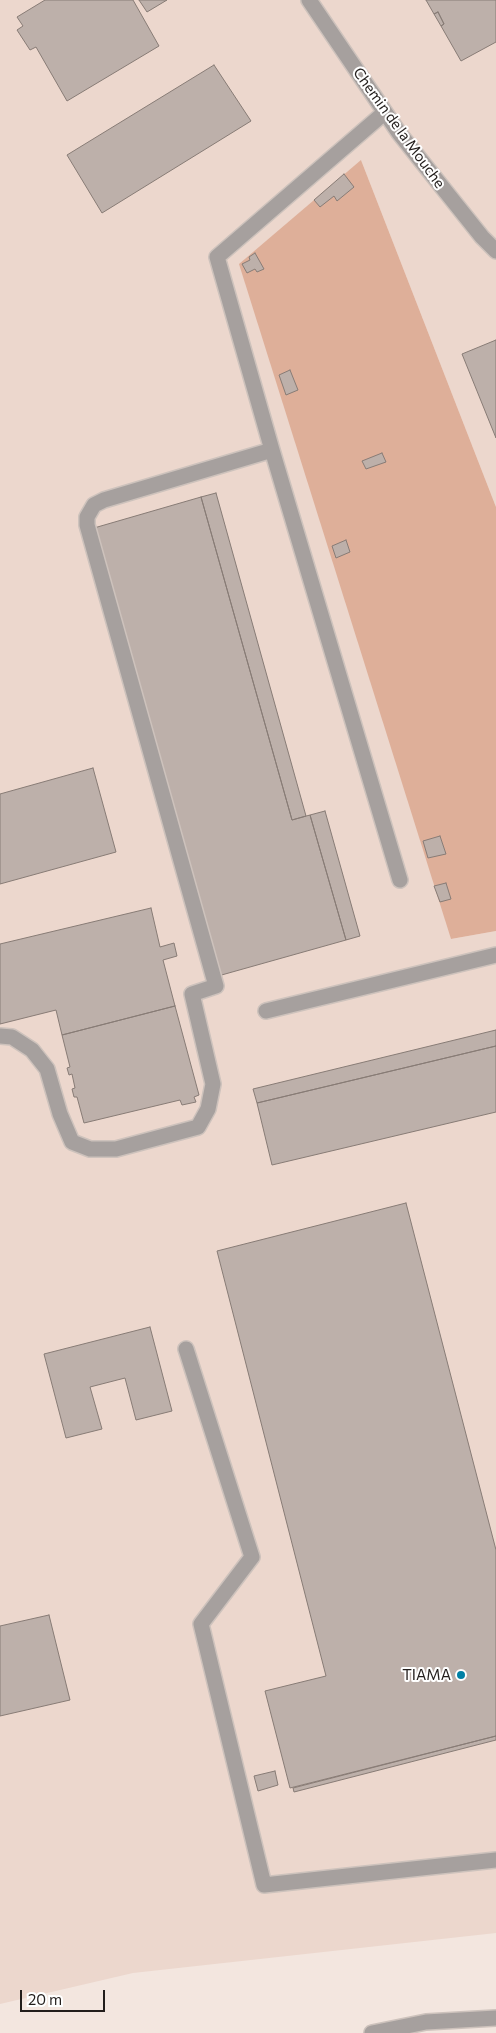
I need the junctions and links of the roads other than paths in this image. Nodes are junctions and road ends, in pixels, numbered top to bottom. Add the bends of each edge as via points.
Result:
1 (310, 0) edge
2 (384, 113) junction
3 (496, 251) edge
4 (272, 450) junction
5 (400, 880) dead end
6 (496, 955) edge
7 (266, 1011) dead end
8 (0, 1036) edge
9 (186, 1349) dead end
10 (496, 1860) edge
11 (496, 2018) edge
12 (372, 2033) edge

1 - 2 street, Chemin de la Mouche
2 - 3 street, Chemin de la Mouche
2 - 4 street via 217,257
4 - 5 street
4 - 8 street via 104,500 94,505 87,517 216,986 192,994 212,1084 208,1109 198,1126 116,1149 90,1149 72,1142 47,1069 32,1050 12,1038
6 - 7 street
9 - 10 street via 252,1557 201,1624 264,1885
11 - 12 street via 426,2022

